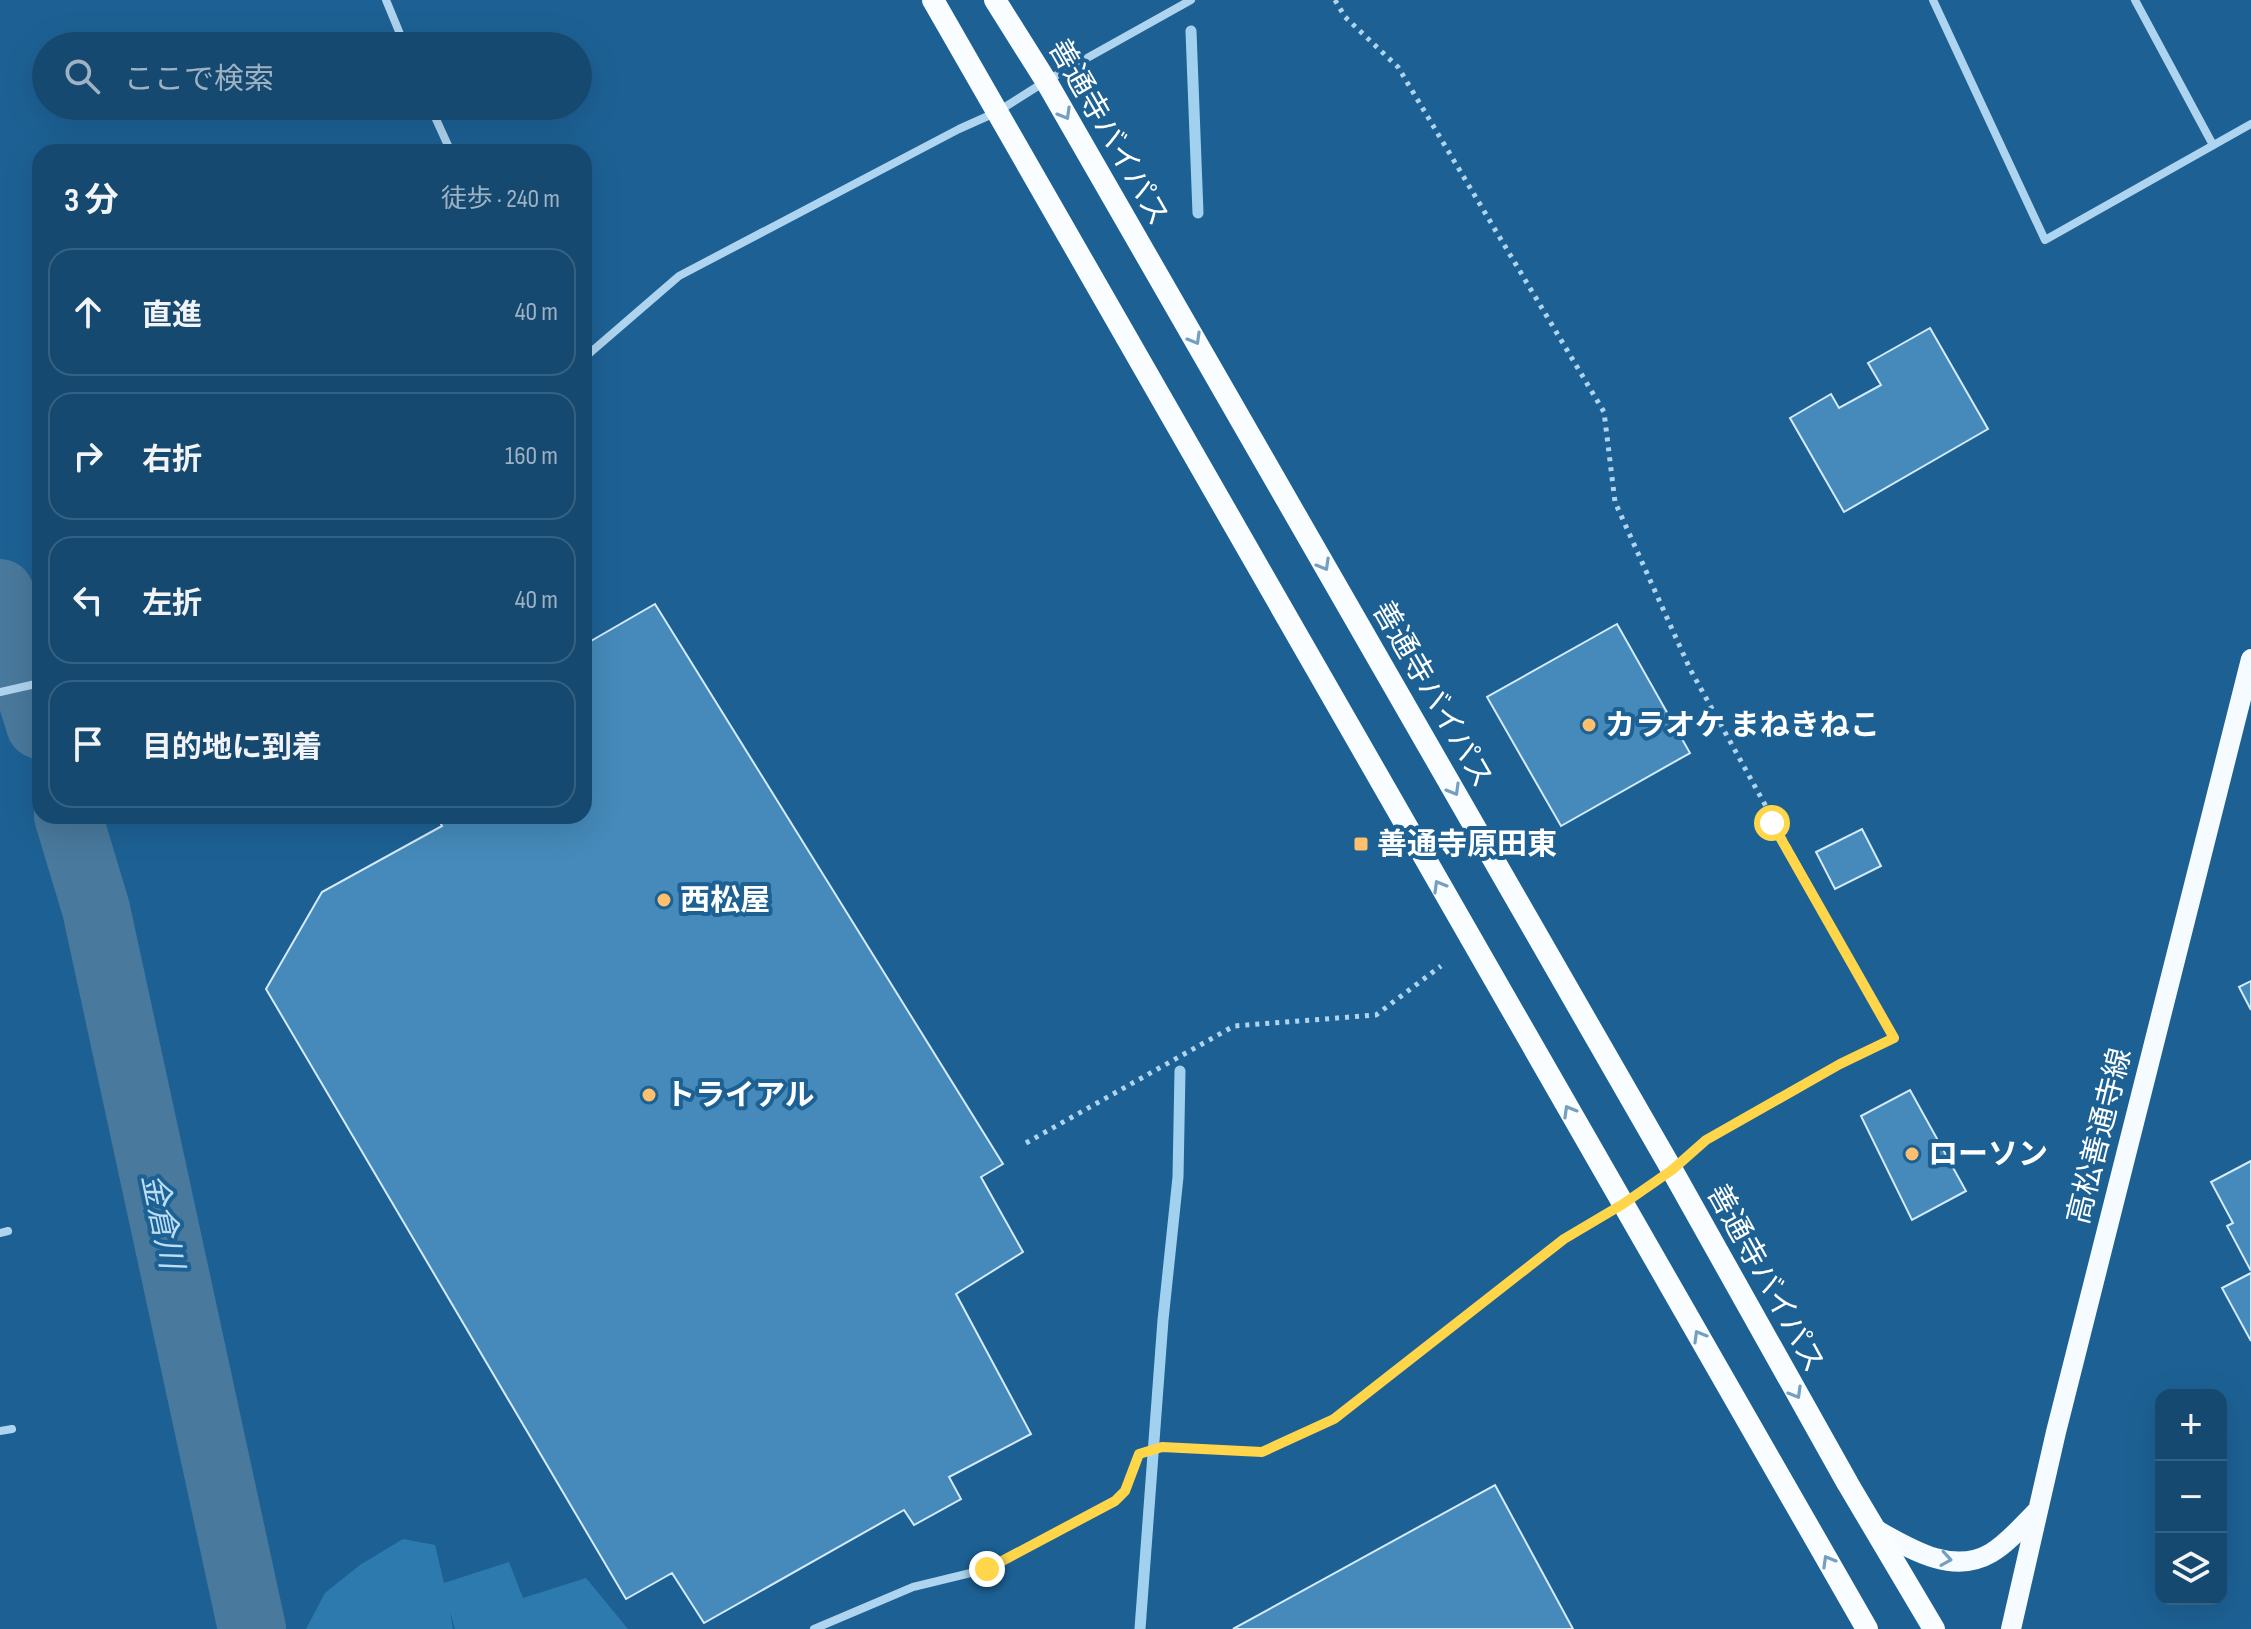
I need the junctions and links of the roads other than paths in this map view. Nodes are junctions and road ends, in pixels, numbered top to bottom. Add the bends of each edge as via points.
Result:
1 (386, 0) edge
2 (933, 0) edge
3 (995, 0) edge
4 (1191, 0) edge
5 (1933, 0) edge
6 (2135, 0) edge
7 (399, 32) edge
8 (1046, 81) junction
9 (997, 112) junction
10 (436, 120) edge
11 (2251, 124) edge
12 (447, 144) edge
13 (2213, 145) junction
14 (592, 351) edge
15 (2251, 659) edge
16 (32, 685) edge
17 (0, 692) edge
18 (1894, 1038) road end
19 (1672, 1170) junction
20 (1623, 1204) junction
21 (12, 1429) dead end
22 (0, 1431) edge
23 (2037, 1511) junction
24 (1875, 1529) junction
25 (814, 1629) edge
26 (1867, 1629) edge
27 (1934, 1629) edge
28 (2011, 1629) edge

1 - 7 street
2 - 9 highway
3 - 8 highway, 善通寺バイパス
4 - 8 street
5 - 13 street via 2045,240
6 - 13 street
8 - 9 street
8 -> 19 highway, 善通寺バイパス
9 - 14 street via 679,276
20 -> 9 highway
10 - 12 street
11 - 13 street
15 - 23 main road, 高松善通寺線
16 - 17 street
18 - 19 street via 1706,1140
19 - 20 street
19 -> 24 highway, 善通寺バイパス
20 - 25 street via 1564,1239 1334,1419 1262,1452 1162,1447 1139,1454 1125,1491 1103,1507 987,1569 913,1587
26 -> 20 highway
21 - 22 street
24 -> 23 main road via 1923,1556 1960,1562 1989,1554
23 - 28 main road, 高松善通寺線
24 - 27 highway, 善通寺バイパス

